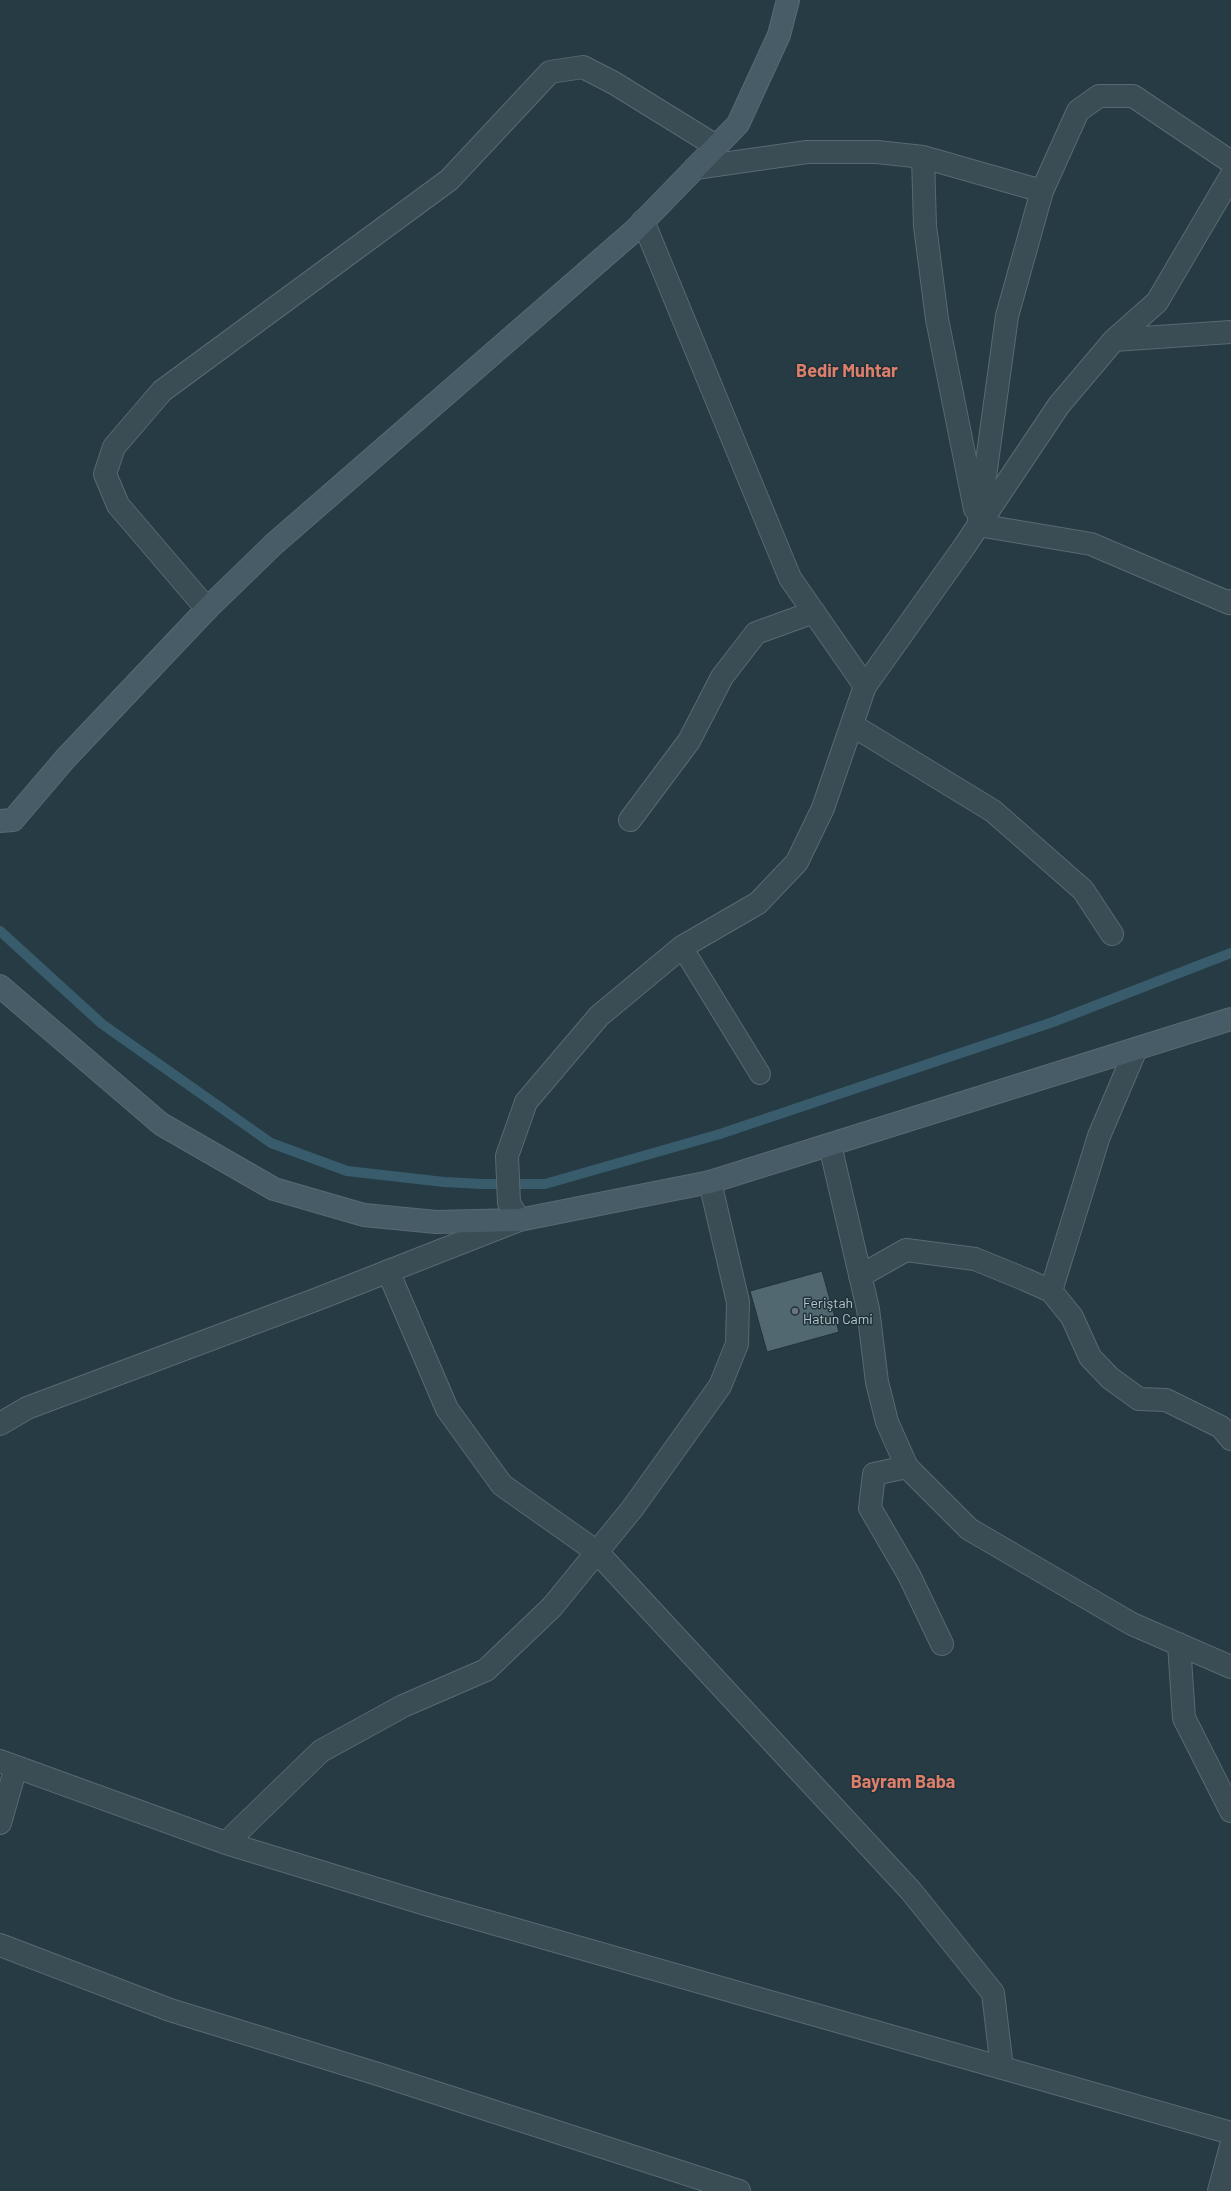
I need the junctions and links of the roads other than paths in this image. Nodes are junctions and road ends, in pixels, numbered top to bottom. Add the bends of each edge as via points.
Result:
1 (788, 0) edge
2 (716, 146) junction
3 (923, 156) junction
4 (1231, 162) edge
5 (695, 168) junction
6 (1229, 183) edge
7 (1042, 191) junction
8 (643, 221) junction
9 (1231, 332) edge
10 (1114, 340) junction
11 (978, 526) junction
12 (1231, 601) edge
13 (207, 609) junction
14 (814, 612) junction
15 (866, 686) junction
16 (852, 725) junction
17 (630, 820) dead end
18 (0, 821) edge
19 (1112, 934) dead end
20 (682, 947) junction
21 (0, 986) edge
22 (1231, 1019) edge
23 (1136, 1049) junction
24 (760, 1074) dead end
25 (830, 1145) junction
26 (710, 1182) junction
27 (514, 1211) junction
28 (388, 1271) junction
29 (860, 1276) junction
30 (1051, 1291) junction
31 (0, 1424) edge
32 (1231, 1438) edge
33 (907, 1467) junction
34 (597, 1552) junction
35 (942, 1644) dead end
36 (1179, 1644) junction
37 (1231, 1667) edge
38 (8, 1764) edge
39 (1231, 1812) edge
40 (0, 1822) edge
41 (226, 1843) junction
42 (0, 1945) edge
43 (1002, 2068) junction
44 (1231, 2133) edge
45 (1231, 2146) edge
46 (739, 2191) edge
47 (1219, 2191) edge

1 - 2 main road via 779,35 738,124
2 - 5 main road
2 - 13 street via 614,82 583,67 550,72 449,180 162,390 114,447 105,474 118,505
3 - 5 street via 877,152 807,152
3 - 7 street
3 - 11 street via 925,226 937,319
4 - 7 street via 1133,96 1099,96 1078,111
5 - 8 main road
6 - 10 street via 1157,302
7 - 11 street via 1007,316
8 - 13 main road via 274,544
8 - 14 street via 790,578
9 - 10 street
10 - 11 street via 1059,405
11 - 12 street via 1091,544 1229,604
11 - 15 street
13 - 18 main road via 65,759 13,820
14 - 15 street
14 - 17 street via 756,633 722,677 689,741
15 - 16 street
16 - 19 street via 993,811 1083,890
16 - 20 street via 823,808 797,862 758,904
20 - 24 lane
20 - 27 street via 599,1016 526,1102 507,1156
21 - 27 main road via 162,1124 274,1189 364,1216 436,1222
22 - 23 main road
23 - 25 main road
23 - 30 street via 1099,1136
25 - 26 main road
25 - 29 street
26 - 27 main road
26 - 34 street via 738,1302 737,1344 720,1386 632,1509
27 - 28 street
28 - 31 street via 27,1408
28 - 34 street via 447,1409 502,1485
29 - 30 street via 906,1250 975,1259
29 - 33 street via 868,1309 877,1382 885,1415
30 - 32 street via 1072,1317 1090,1357 1110,1378 1139,1399 1166,1400 1221,1427
33 - 35 street via 874,1474 870,1508 909,1575
33 - 36 street via 970,1529 1132,1624
34 - 41 street via 552,1607 486,1670 403,1706 321,1751
34 - 43 street via 911,1891 993,1993
36 - 37 street
36 - 39 street via 1184,1718
38 - 40 street
38 - 41 street
41 - 43 street via 429,1906
42 - 46 street via 170,2010 381,2075
43 - 44 street
45 - 47 street

